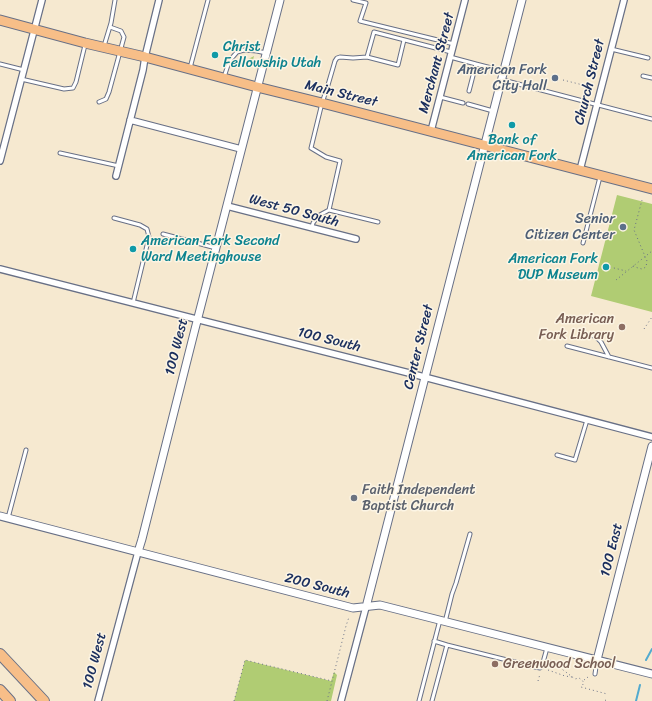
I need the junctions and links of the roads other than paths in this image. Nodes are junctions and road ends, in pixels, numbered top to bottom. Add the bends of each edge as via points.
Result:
1 (42, 0) edge
2 (115, 0) edge
3 (158, 0) edge
4 (208, 0) edge
5 (280, 0) edge
6 (354, 0) edge
7 (465, 0) edge
8 (522, 0) edge
9 (624, 0) edge
10 (0, 20) edge
11 (110, 27) junction
12 (34, 29) junction
13 (404, 40) junction
14 (85, 43) junction
15 (454, 44) junction
16 (104, 48) junction
17 (611, 49) junction
18 (120, 52) junction
19 (267, 53) junction
20 (451, 55) junction
21 (145, 57) junction
22 (368, 57) junction
23 (648, 58) dead end
24 (0, 64) edge
25 (476, 64) junction
26 (24, 70) junction
27 (190, 70) junction
28 (504, 71) junction
29 (643, 76) dead end
30 (652, 78) edge
31 (21, 79) junction
32 (224, 79) junction
33 (501, 80) junction
34 (257, 87) junction
35 (469, 91) dead end
36 (440, 97) junction
37 (98, 102) dead end
38 (322, 103) junction
39 (463, 103) dead end
40 (468, 104) dead end
41 (597, 104) junction
42 (493, 111) junction
43 (652, 119) edge
44 (130, 120) junction
45 (431, 131) junction
46 (484, 145) junction
47 (241, 149) junction
48 (60, 153) dead end
49 (0, 161) edge
50 (119, 166) junction
51 (580, 170) junction
52 (600, 175) junction
53 (116, 176) dead end
54 (652, 189) edge
55 (227, 206) junction
56 (329, 210) junction
57 (114, 218) dead end
58 (378, 222) dead end
59 (312, 228) junction
60 (163, 234) dead end
61 (356, 239) dead end
62 (583, 243) dead end
63 (216, 248) junction
64 (0, 269) edge
65 (133, 303) junction
66 (197, 320) junction
67 (592, 335) dead end
68 (567, 346) dead end
69 (609, 357) junction
70 (652, 368) edge
71 (425, 378) junction
72 (587, 420) junction
73 (652, 437) edge
74 (652, 446) edge
75 (26, 450) dead end
76 (557, 455) dead end
77 (0, 516) edge
78 (8, 518) junction
79 (470, 534) dead end
80 (138, 552) junction
81 (366, 607) junction
82 (443, 621) junction
83 (434, 641) junction
84 (447, 644) junction
85 (547, 648) junction
86 (0, 654) edge
87 (597, 660) junction
88 (595, 674) dead end
89 (652, 674) edge
90 (0, 690) edge
91 (10, 701) edge
92 (44, 701) edge
93 (98, 701) edge
94 (341, 701) edge
95 (419, 701) edge
96 (432, 701) edge

1 - 12 street
2 - 11 lane
3 - 21 street
4 - 27 lane
5 - 19 street, 100 West
6 - 15 lane via 366,3 360,21
7 - 15 street, Merchant Street
8 - 28 street, Center Street
9 - 17 street, Church Street
10 - 12 main road, Main Street
11 - 16 lane
11 - 18 lane via 121,31 123,35
12 - 14 main road, Main Street
12 - 26 street
13 - 20 lane
13 - 22 lane via 398,65
13 - 22 lane via 374,32
14 - 16 main road, Main Street
14 - 31 lane via 75,86 72,88 64,89
15 - 20 street, Merchant Street
16 - 18 main road, Main Street
17 - 23 lane
17 - 41 street, Church Street
18 - 21 main road, Main Street
18 - 37 lane via 106,99
19 - 32 lane via 244,50 237,52 228,65
19 - 34 street, 100 West
20 - 25 lane
20 - 36 street, Merchant Street
21 - 27 main road, Main Street
21 - 44 street
22 - 38 lane via 337,58
24 - 26 lane
25 - 28 lane
25 - 35 lane
26 - 31 street
27 - 32 main road, Main Street
28 - 33 street, Center Street
29 - 30 lane
31 - 49 street
32 - 34 main road, Main Street
33 - 41 lane
33 - 42 street, Center Street
34 - 38 main road, Main Street
34 - 47 street, 100 West
36 - 39 lane
36 - 45 street, Merchant Street
38 - 45 main road, Main Street
38 - 56 lane via 311,148 326,157 340,161
40 - 42 lane
41 - 43 lane
41 - 51 street, Church Street
42 - 46 street, Center Street
44 - 47 street
44 - 50 street
45 - 46 main road, Main Street
46 - 51 main road, Main Street
46 - 71 street, Center Street
47 - 55 street, 100 West
48 - 50 lane
50 - 53 street
51 - 52 main road, Main Street
52 - 54 main road, Main Street
52 - 62 lane
55 - 59 street, West 50 South
55 - 63 street, 100 West
56 - 58 lane
56 - 59 lane via 318,216
57 - 65 lane via 140,225 147,229 149,237
59 - 61 street, West 50 South
60 - 63 lane
63 - 66 street, 100 West
64 - 65 street, 100 South
65 - 66 street, 100 South
66 - 71 street, 100 South
66 - 80 street, 100 West
67 - 69 lane via 601,342
68 - 69 lane
69 - 70 lane
71 - 72 street, 100 South
71 - 81 street, Center Street
72 - 73 street, 100 South
72 - 76 lane via 576,460
74 - 87 street, 100 East
75 - 78 lane
77 - 78 street, 200 South
78 - 80 street, 200 South
79 - 82 lane
80 - 81 street, 200 South via 353,608
80 - 93 street, 100 West
81 - 82 street, 200 South via 380,605
81 - 94 street, Center Street
82 - 83 lane
82 - 85 street, 200 South
83 - 84 lane
83 - 95 lane
84 - 85 lane via 540,668
84 - 96 lane
85 - 87 street, 200 South
86 - 92 highway
87 - 88 lane
87 - 89 street, 200 South
90 - 91 highway

